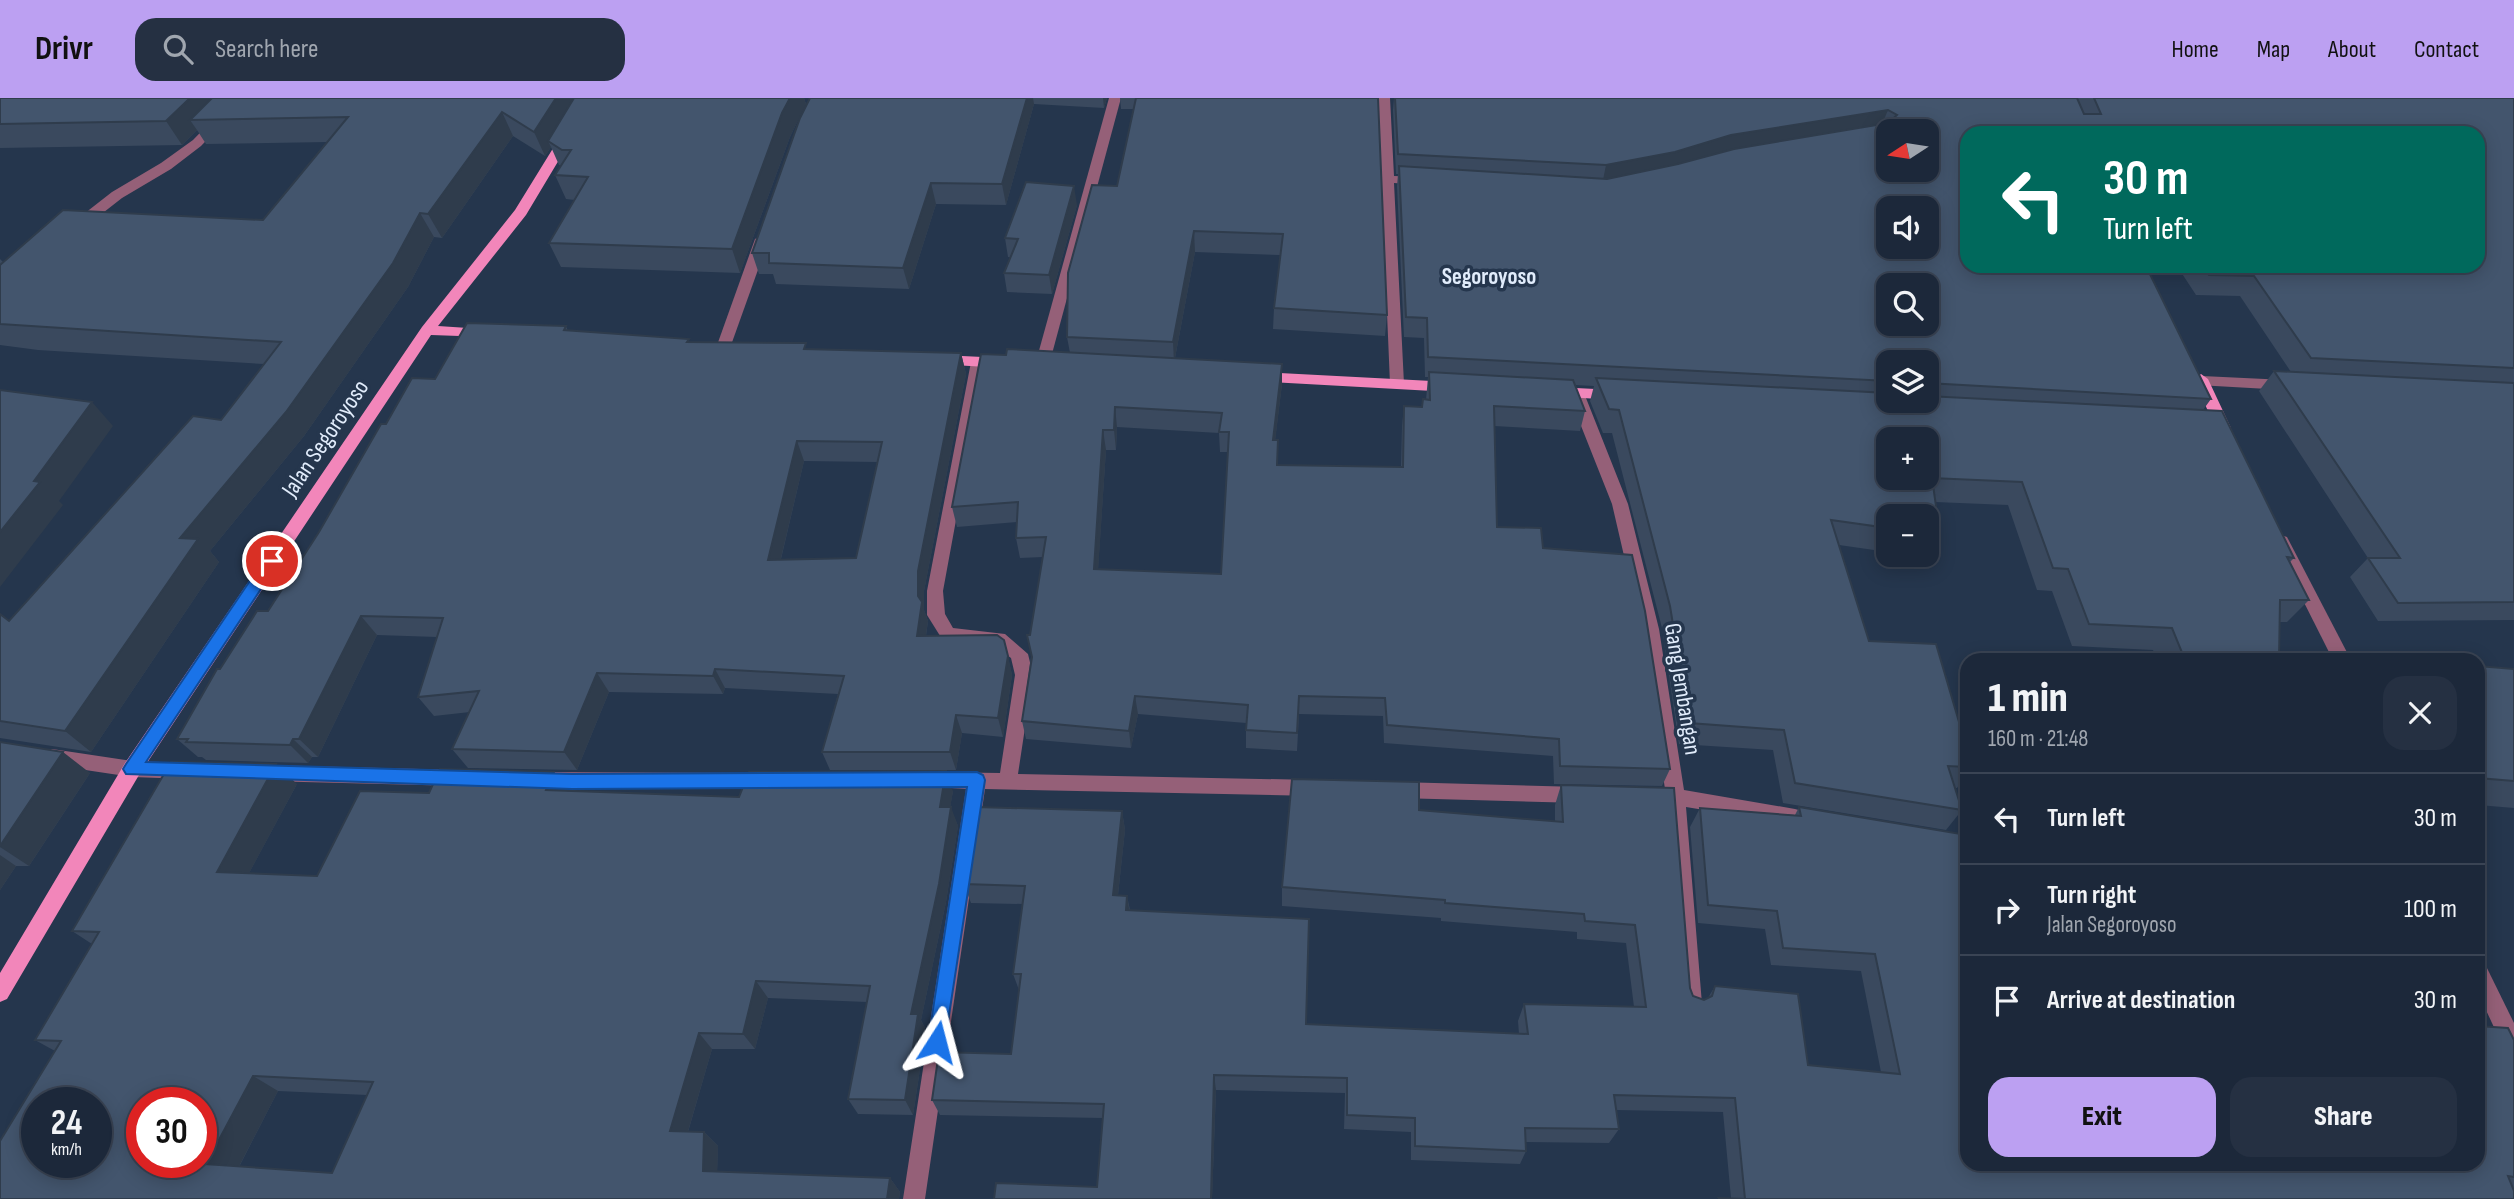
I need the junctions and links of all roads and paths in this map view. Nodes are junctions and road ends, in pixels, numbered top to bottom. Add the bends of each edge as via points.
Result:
1 (241, 98) edge
2 (590, 98) edge
3 (1115, 98) edge
4 (1384, 98) edge
5 (1387, 178) junction
6 (1442, 183) edge
7 (766, 230) edge
8 (65, 237) edge
9 (427, 330) junction
10 (494, 334) edge
11 (723, 348) edge
12 (924, 359) edge
13 (978, 362) junction
14 (1036, 365) joint
15 (1247, 376) edge
16 (2199, 376) joint
17 (1397, 384) junction
18 (2299, 386) edge
19 (1466, 387) edge
20 (1534, 391) edge
21 (1576, 393) junction
22 (1631, 396) edge
23 (2220, 432) edge
24 (2273, 526) edge
25 (2338, 653) edge
26 (40, 755) edge
27 (132, 769) junction
28 (200, 771) edge
29 (242, 772) edge
30 (476, 779) edge
31 (517, 780) edge
32 (781, 780) edge
33 (907, 780) edge
34 (977, 780) junction
35 (1009, 780) junction
36 (1328, 789) edge
37 (1384, 790) edge
38 (1592, 795) edge
39 (1634, 796) edge
40 (1676, 797) junction
41 (1808, 819) edge
42 (2485, 985) edge
43 (0, 992) edge
44 (1692, 1004) edge
45 (2511, 1036) edge
46 (914, 1199) edge

1 - 8 street via 197,143 117,194
2 - 9 main road, Jalan Segoroyoso via 521,212
3 - 14 street
4 - 5 street
5 - 6 street
5 - 17 street
7 - 11 street
9 - 10 main road
9 - 27 main road, Jalan Segoroyoso
12 - 13 main road
13 - 14 main road
13 - 35 street via 935,591 936,615 948,634 999,639 1019,654 1024,676
15 - 17 main road
16 - 18 street
16 - 23 main road
17 - 19 main road
20 - 21 main road
21 - 22 main road
21 - 40 street, Gang Jembangan via 1620,504 1650,629
24 - 25 street
26 - 27 street
27 - 28 street
27 - 43 main road, Jalan Segoroyoso
29 - 30 street
31 - 32 street
33 - 34 street
34 - 35 street
34 - 46 street
35 - 36 street
37 - 38 street
39 - 40 street
40 - 41 street
40 - 44 street, Gang Jembangan
42 - 45 street

